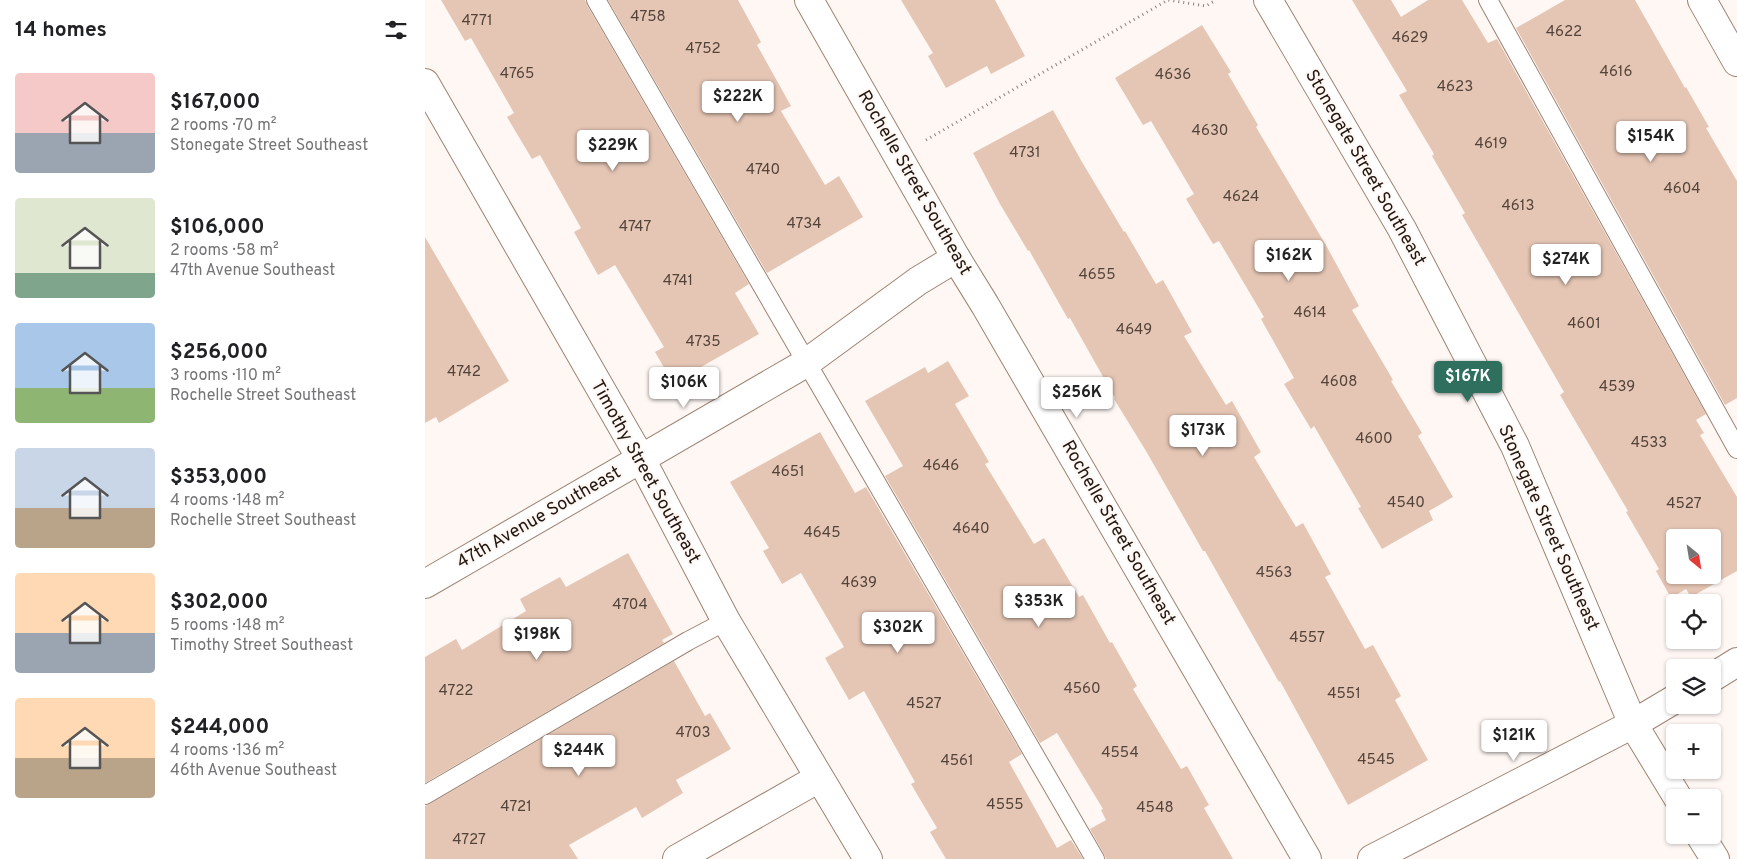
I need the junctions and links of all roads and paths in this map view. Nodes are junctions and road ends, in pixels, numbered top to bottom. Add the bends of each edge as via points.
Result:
1 (596, 0) edge
2 (809, 0) edge
3 (1216, 0) edge
4 (1268, 0) edge
5 (1488, 0) edge
6 (1702, 0) edge
7 (1737, 62) edge
8 (425, 83) edge
9 (899, 156) junction
10 (956, 258) junction
11 (806, 363) junction
12 (1737, 449) edge
13 (641, 459) junction
14 (425, 584) edge
15 (726, 621) junction
16 (1737, 662) edge
17 (1721, 672) edge
18 (1666, 704) edge
19 (1633, 724) junction
20 (819, 778) junction
21 (1672, 789) edge
22 (425, 795) edge
23 (1706, 844) edge
24 (677, 859) edge
25 (868, 859) edge
26 (1095, 859) edge
27 (1307, 859) edge
28 (1372, 859) edge
29 (1715, 859) edge

1 - 11 lane
2 - 9 street, Rochelle Street Southeast
3 - 9 path via 1206,6 1168,0
4 - 19 street, Stonegate Street Southeast via 1402,229 1510,438
5 - 12 lane
6 - 7 street
8 - 13 street, Timothy Street Southeast
9 - 10 street, Rochelle Street Southeast
10 - 11 street, 47th Avenue Southeast via 918,281
10 - 27 street, Rochelle Street Southeast
11 - 13 street, 47th Avenue Southeast
11 - 26 lane
13 - 14 street, 47th Avenue Southeast
13 - 15 street, Timothy Street Southeast
15 - 20 street, Timothy Street Southeast
15 - 22 lane
16 - 17 street
18 - 19 street
19 - 21 street, Stonegate Street Southeast
19 - 28 street
20 - 24 street
20 - 25 street, Timothy Street Southeast
23 - 29 street

